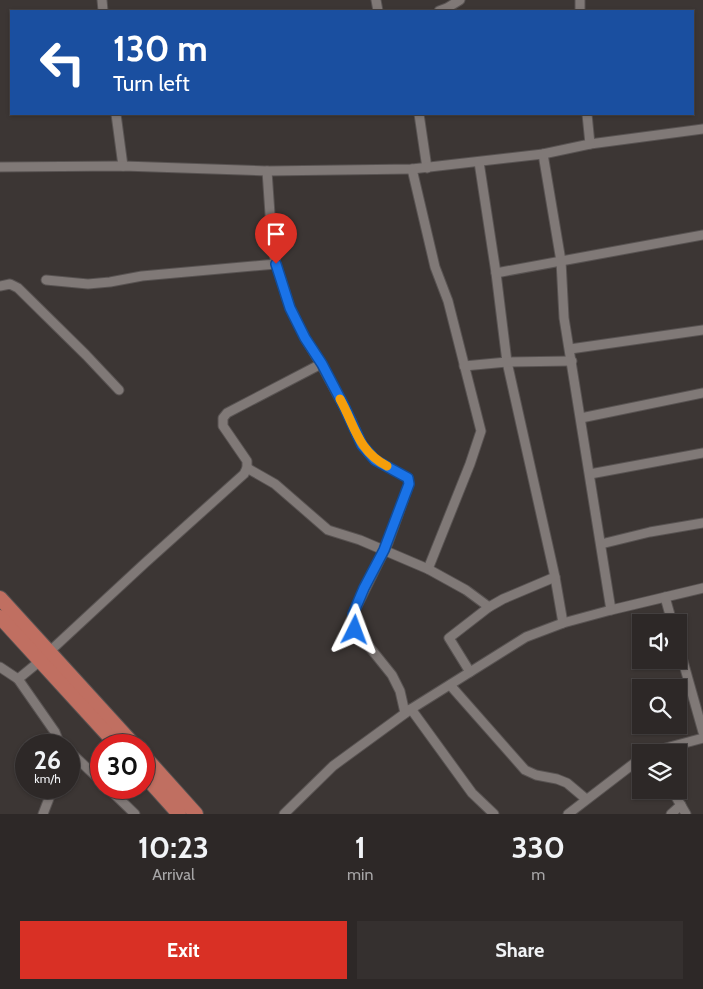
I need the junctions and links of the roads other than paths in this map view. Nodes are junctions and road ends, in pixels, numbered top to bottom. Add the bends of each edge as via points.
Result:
1 (460, 0) edge
2 (442, 10) edge
3 (116, 115) edge
4 (419, 115) edge
5 (588, 115) edge
6 (703, 129) edge
7 (590, 144) junction
8 (543, 154) junction
9 (479, 162) junction
10 (123, 166) junction
11 (0, 167) edge
12 (427, 168) junction
13 (412, 169) junction
14 (267, 171) junction
15 (703, 235) edge
16 (561, 262) junction
17 (276, 264) junction
18 (496, 273) junction
19 (46, 280) dead end
20 (0, 286) edge
21 (703, 330) edge
22 (570, 349) junction
23 (572, 361) junction
24 (507, 362) junction
25 (322, 364) junction
26 (464, 366) junction
27 (120, 390) dead end
28 (703, 392) edge
29 (581, 418) junction
30 (703, 453) edge
31 (247, 468) junction
32 (590, 474) junction
33 (703, 523) edge
34 (601, 544) junction
35 (384, 550) junction
36 (428, 569) junction
37 (555, 577) junction
38 (703, 588) edge
39 (665, 597) junction
40 (0, 598) edge
41 (489, 607) junction
42 (611, 610) junction
43 (670, 614) edge
44 (0, 617) edge
45 (563, 622) junction
46 (45, 657) junction
47 (0, 668) edge
48 (685, 669) edge
49 (470, 672) junction
50 (18, 679) junction
51 (450, 685) junction
52 (408, 711) junction
53 (703, 732) edge
54 (56, 734) edge
55 (108, 734) edge
56 (123, 734) edge
57 (703, 738) edge
58 (681, 744) edge
59 (80, 761) edge
60 (632, 765) edge
61 (155, 768) edge
62 (90, 771) edge
63 (155, 787) edge
64 (49, 799) edge
65 (119, 799) edge
66 (586, 799) junction
67 (677, 799) edge
68 (681, 805) junction
69 (43, 814) edge
70 (135, 814) edge
71 (179, 814) edge
72 (196, 814) edge
73 (284, 814) edge
74 (494, 814) edge
75 (568, 814) edge
76 (671, 814) edge
77 (686, 814) edge

1 - 2 street
3 - 10 street
4 - 12 street
5 - 7 street
6 - 7 street
7 - 8 street
8 - 9 street
8 - 16 street
9 - 12 street
9 - 18 street
10 - 11 street
10 - 14 street
12 - 13 street
13 - 14 street
13 - 26 street via 435,267 448,301
14 - 17 street
15 - 16 street
16 - 18 street
16 - 22 street via 564,318
17 - 19 street via 88,284
17 - 25 street via 290,308
18 - 24 street
20 - 27 street via 10,284 18,288
21 - 22 street
22 - 23 street
23 - 24 street
23 - 29 street
24 - 26 street
24 - 37 street
25 - 31 street via 223,418 223,426 247,461
25 - 35 street via 362,445 375,460 408,478 409,484
26 - 36 street via 481,431
28 - 29 street
29 - 32 street
30 - 32 street
31 - 35 street via 275,484 328,530
31 - 46 street
32 - 34 street
33 - 34 street
34 - 42 street
35 - 36 street
35 - 52 street via 364,588 353,622 355,630 392,675
36 - 41 street
37 - 41 street
37 - 45 street
38 - 39 street
39 - 42 street
39 - 43 street
40 - 46 main road
41 - 49 street via 449,638
42 - 45 street
44 - 46 main road
45 - 49 street via 526,637
46 - 50 street
46 - 55 main road
46 - 56 main road
47 - 50 street
48 - 53 street
49 - 51 street
50 - 54 street
51 - 52 street
51 - 66 street via 525,770 567,783
52 - 73 street via 333,766
52 - 74 street via 472,793
57 - 58 street
59 - 62 street
60 - 66 street
61 - 72 main road
63 - 71 main road
64 - 69 street
65 - 70 street
66 - 75 street
67 - 68 street
68 - 76 street
68 - 77 street

